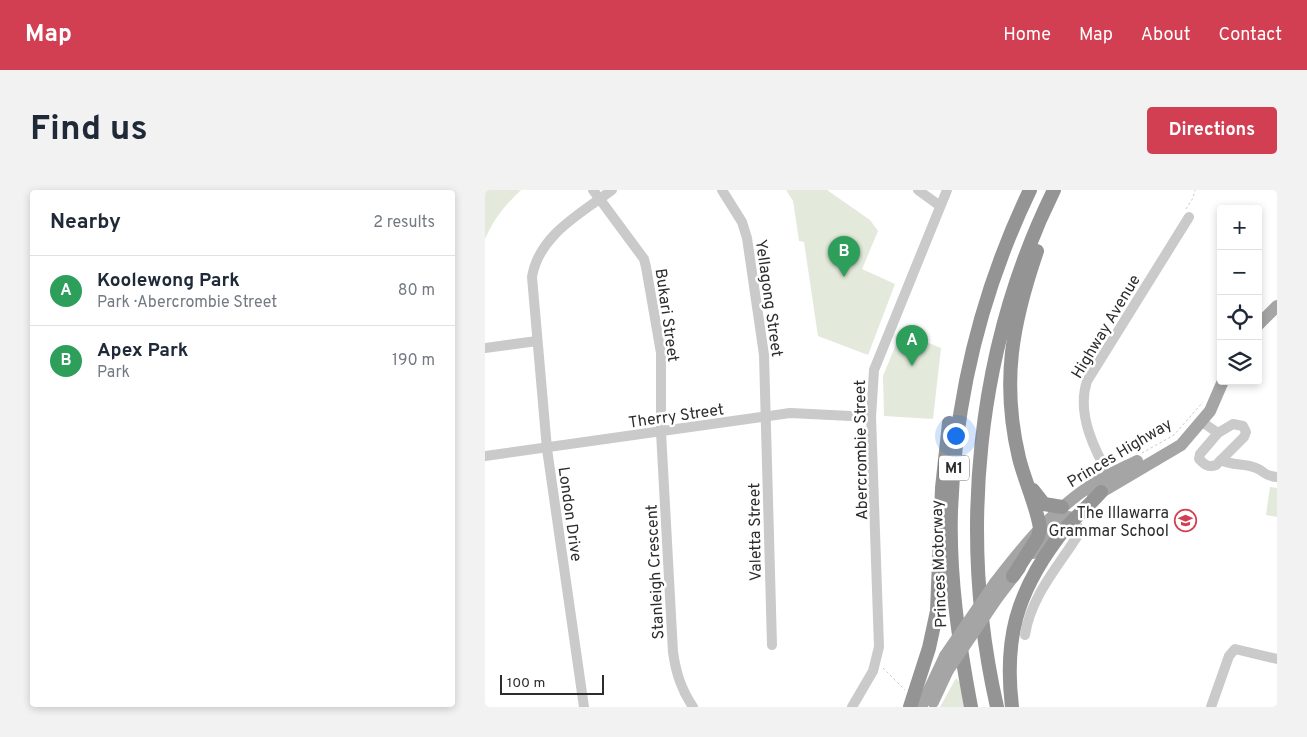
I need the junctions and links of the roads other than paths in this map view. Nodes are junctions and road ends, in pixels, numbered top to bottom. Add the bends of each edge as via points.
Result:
1 (593, 190) edge
2 (612, 190) edge
3 (722, 190) edge
4 (918, 190) edge
5 (947, 190) edge
6 (1030, 190) edge
7 (1054, 190) edge
8 (1061, 190) edge
9 (599, 199) junction
10 (940, 206) junction
11 (1187, 212) road end
12 (1010, 234) junction
13 (1277, 306) edge
14 (1262, 321) edge
15 (537, 341) junction
16 (485, 348) edge
17 (1220, 385) edge
18 (1209, 398) junction
19 (766, 417) junction
20 (871, 417) junction
21 (1203, 422) junction
22 (661, 432) junction
23 (1015, 432) junction
24 (1218, 433) junction
25 (547, 448) junction
26 (485, 456) edge
27 (1221, 460) junction
28 (1277, 477) edge
29 (1112, 479) junction
30 (1101, 492) joint
31 (1069, 514) junction
32 (1039, 528) junction
33 (1013, 576) junction
34 (1025, 634) dead end
35 (772, 645) dead end
36 (1277, 660) edge
37 (910, 700) edge
38 (584, 707) edge
39 (693, 707) edge
40 (852, 707) edge
41 (921, 707) edge
42 (930, 707) edge
43 (971, 707) edge
44 (997, 707) edge
45 (1012, 707) edge
46 (1211, 707) edge

1 - 9 street, Bukari Street
2 - 9 street, London Drive
3 - 19 street, Yellagong Street via 742,222 751,256 763,342
4 - 10 street
5 - 10 street, Abercrombie Street
6 - 12 highway, Princes Motorway / M1
7 - 44 highway, M1 via 1031,241 1008,306 995,358 984,426 978,494 977,577 986,658
8 - 23 highway via 1032,264 1011,345 1010,392
9 - 15 street, London Drive via 551,237 536,258 532,277
9 - 22 street, Bukari Street via 647,266 660,347
10 - 20 street, Abercrombie Street via 874,370
11 - 29 street, Highway Avenue via 1083,392 1085,419
12 - 37 highway via 1005,237 979,303 957,382 942,488 937,611 929,648
12 - 43 highway, Princes Motorway / M1 via 982,313 957,429 951,553 957,624
13 - 14 main road
15 - 16 street
15 - 25 street, London Drive
17 - 18 main road, Princes Highway
18 - 21 main road, Princes Highway
18 - 29 main road, Princes Highway via 1183,432 1170,443
19 - 20 street, Therry Street via 789,414
19 - 22 street, Therry Street
19 - 35 street, Valetta Street
20 - 40 street, Abercrombie Street via 879,647 864,689
21 - 24 street
21 - 29 main road, Princes Highway via 1175,449
22 - 25 street, Therry Street
22 - 39 street, Stanleigh Crescent via 675,672
23 - 31 highway via 1038,500
23 - 32 highway
24 - 27 street via 1199,454 1199,459 1212,467
24 - 27 street via 1233,424 1243,426 1246,432 1245,437
25 - 26 street, Therry Street
25 - 38 street, London Drive
27 - 28 street via 1227,464 1258,468 1266,476
29 - 30 main road, Princes Highway
29 - 31 main road, Princes Highway via 1078,494
30 - 31 highway
31 - 32 main road, Princes Highway
31 - 33 main road, Princes Highway
31 - 34 street via 1080,530 1047,579
31 - 45 highway via 1017,614 1009,656
32 - 33 highway via 1038,537
32 - 41 main road, Princes Highway, bridge via 995,582 945,656
33 - 42 main road, Princes Highway, bridge via 948,670
36 - 46 street via 1235,649 1229,656

